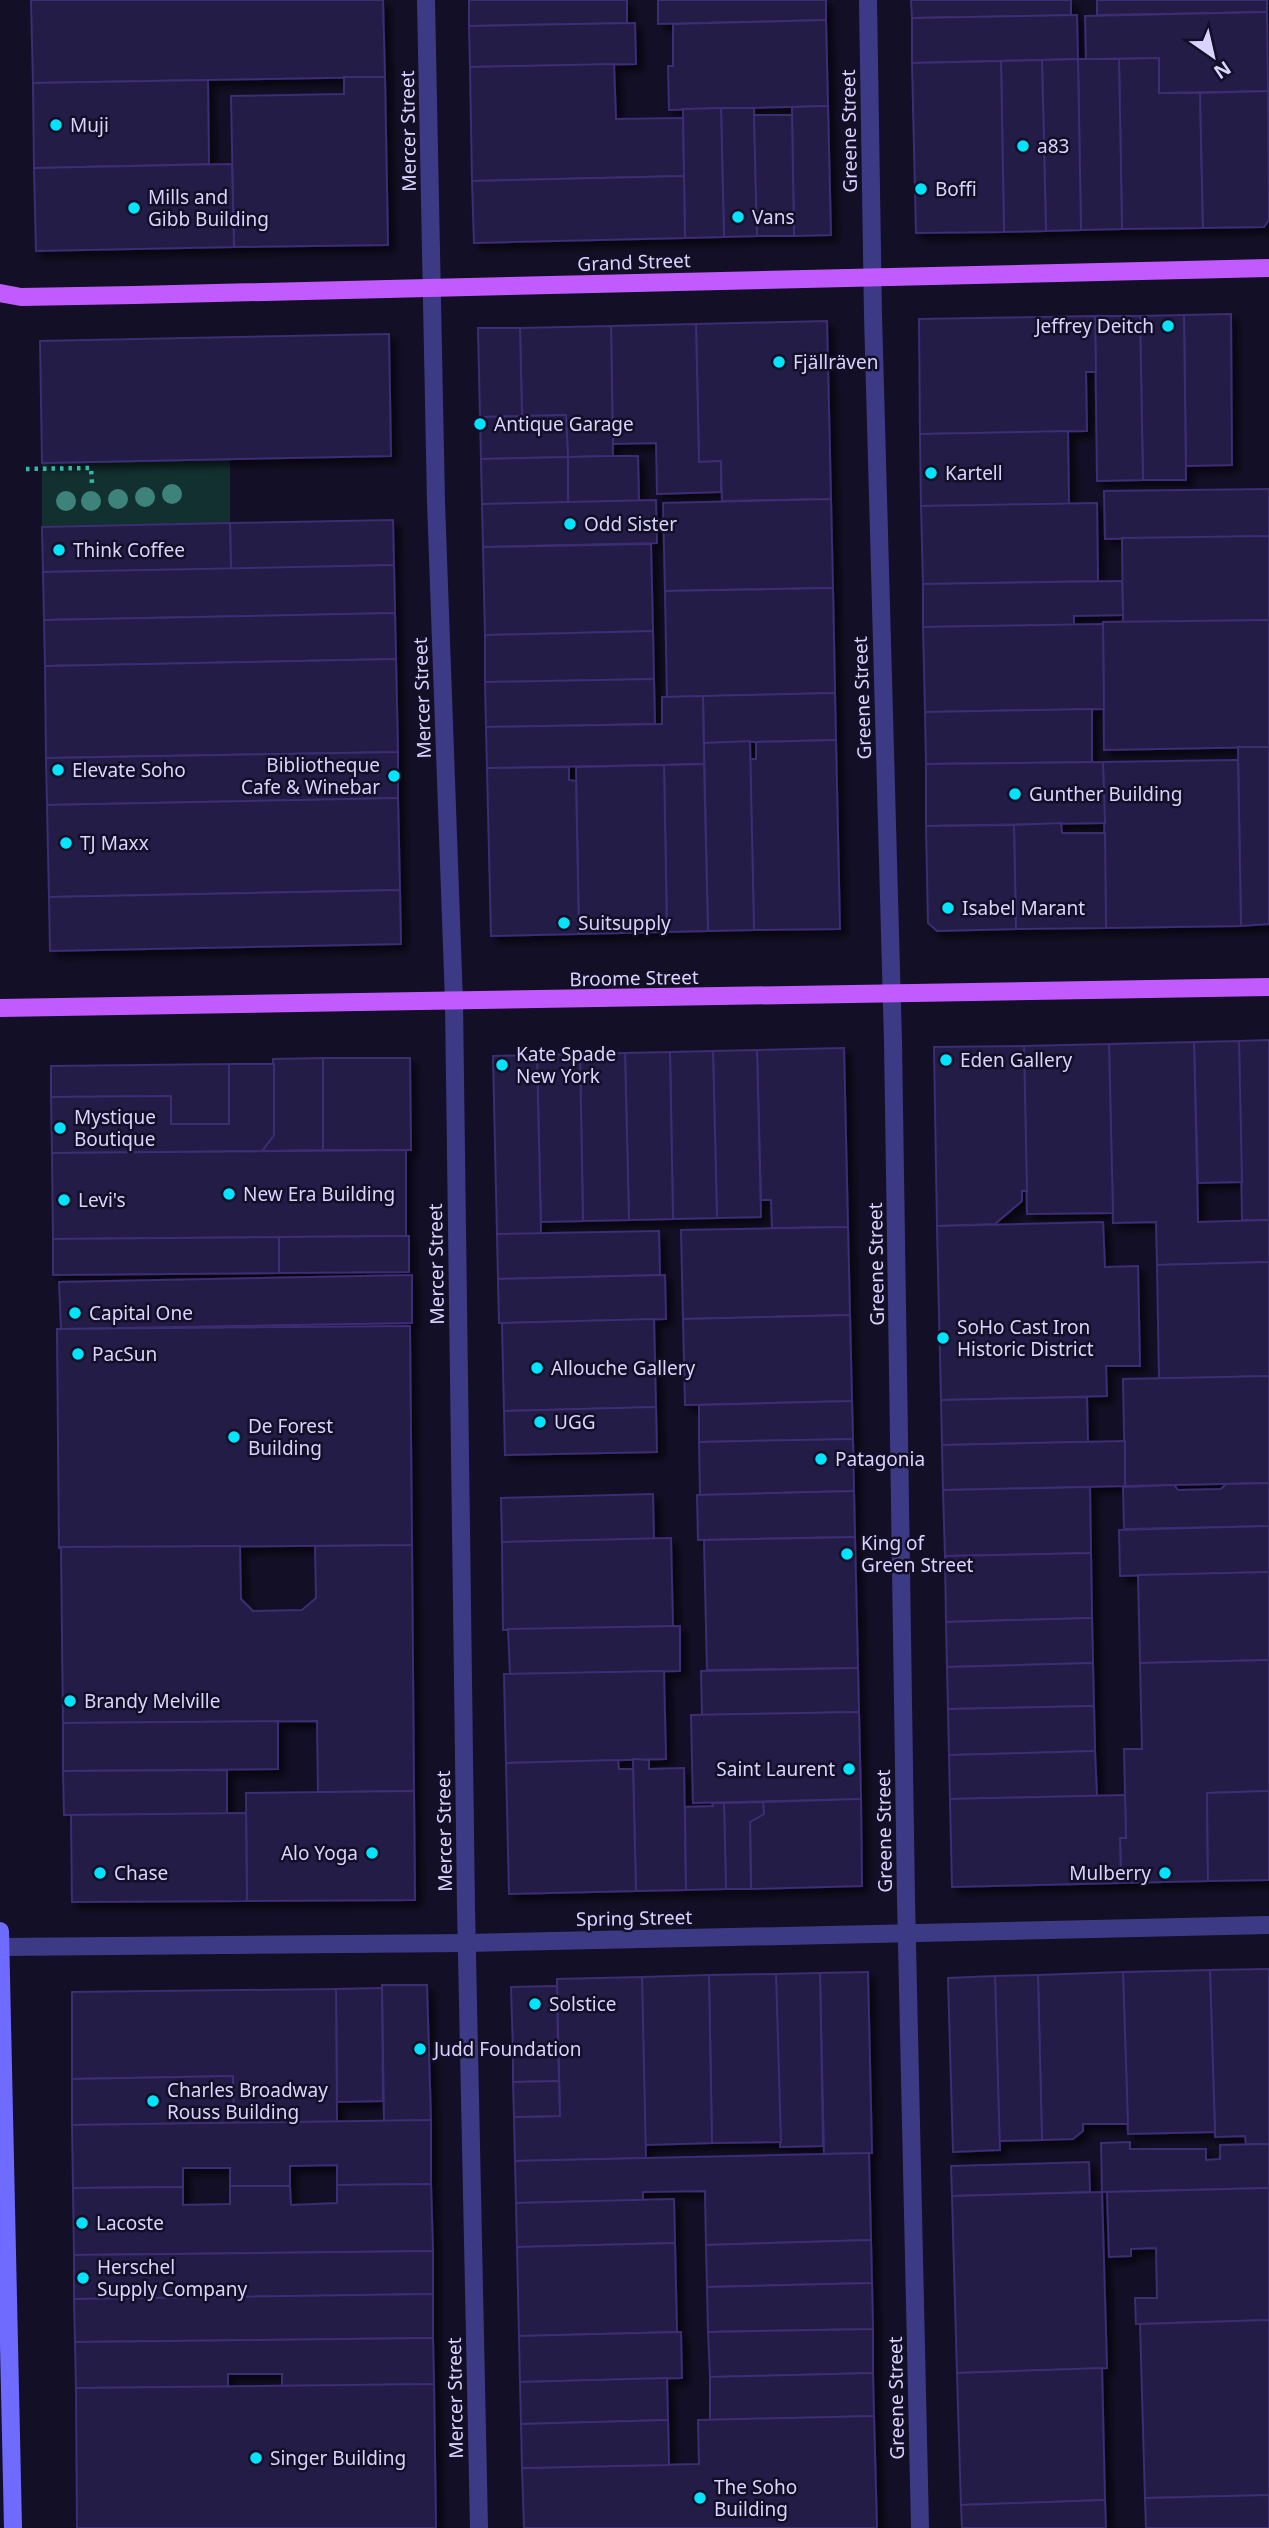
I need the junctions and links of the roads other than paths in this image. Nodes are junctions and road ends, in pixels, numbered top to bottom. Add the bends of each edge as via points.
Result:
1 (426, 0) edge
2 (868, 0) edge
3 (1269, 268) edge
4 (872, 276) junction
5 (432, 288) junction
6 (0, 293) edge
7 (1269, 986) edge
8 (892, 993) junction
9 (454, 1002) junction
10 (0, 1008) edge
11 (1269, 1926) edge
12 (0, 1931) edge
13 (907, 1934) junction
14 (467, 1943) junction
15 (0, 1947) edge
16 (13, 2528) edge
17 (479, 2528) edge
18 (920, 2528) edge

1 - 5 street, Mercer Street
2 - 4 street, Greene Street
3 - 4 main road, Grand Street
4 - 5 main road, Grand Street
4 - 8 street, Greene Street
5 - 6 main road, Grand Street via 22,297
5 - 9 street, Mercer Street
7 - 8 main road, Broome Street
8 - 9 main road, Broome Street
8 - 13 street, Greene Street
9 - 10 main road, Broome Street
9 - 14 street, Mercer Street
11 - 13 street, Spring Street
12 - 15 main road
13 - 14 street, Spring Street
13 - 18 street, Greene Street
14 - 15 street, Spring Street
14 - 17 street, Mercer Street
15 - 16 main road

